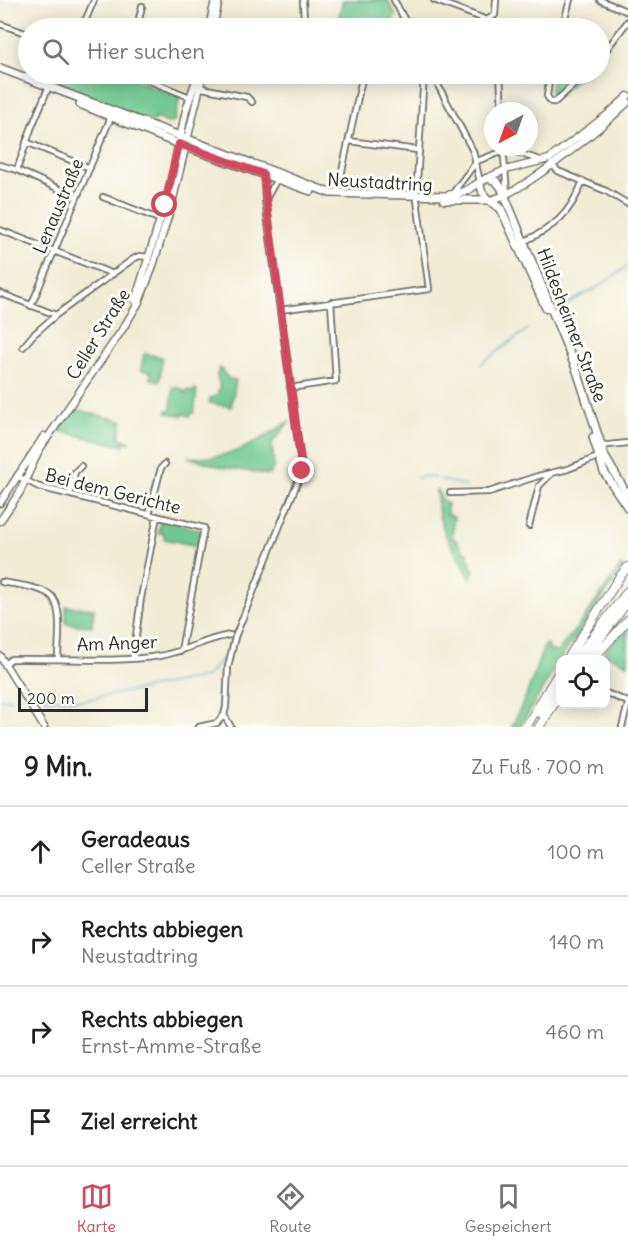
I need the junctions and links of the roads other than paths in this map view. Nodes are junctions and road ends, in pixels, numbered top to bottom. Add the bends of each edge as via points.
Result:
1 (94, 0) edge
2 (217, 0) edge
3 (303, 0) edge
4 (394, 0) edge
5 (434, 0) edge
6 (496, 0) edge
7 (570, 0) edge
8 (600, 0) edge
9 (444, 2) edge
10 (142, 6) dead end
11 (628, 12) edge
12 (86, 18) edge
13 (139, 18) edge
14 (213, 18) edge
15 (304, 18) edge
16 (404, 18) edge
17 (482, 18) edge
18 (490, 18) edge
19 (565, 18) edge
20 (628, 21) edge
21 (0, 24) edge
22 (18, 30) edge
23 (610, 45) edge
24 (0, 70) edge
25 (18, 77) edge
26 (35, 84) edge
27 (49, 84) edge
28 (157, 84) edge
29 (199, 84) edge
30 (361, 84) edge
31 (423, 84) edge
32 (437, 84) edge
33 (501, 84) edge
34 (549, 84) edge
35 (574, 84) edge
36 (198, 88) junction
37 (47, 89) junction
38 (628, 96) edge
39 (190, 97) junction
40 (252, 102) dead end
41 (502, 102) edge
42 (628, 102) edge
43 (194, 112) junction
44 (111, 117) junction
45 (180, 136) junction
46 (188, 139) junction
47 (349, 141) junction
48 (26, 142) junction
49 (183, 146) junction
50 (418, 150) junction
51 (488, 156) edge
52 (504, 156) edge
53 (525, 156) edge
54 (477, 161) junction
55 (550, 162) junction
56 (0, 165) edge
57 (90, 168) junction
58 (17, 170) junction
59 (274, 170) junction
60 (505, 170) junction
61 (263, 174) junction
62 (488, 178) junction
63 (278, 179) junction
64 (583, 181) junction
65 (480, 182) junction
66 (337, 194) junction
67 (504, 196) junction
68 (77, 197) junction
69 (103, 197) dead end
70 (454, 197) junction
71 (416, 198) junction
72 (265, 200) junction
73 (489, 200) junction
74 (628, 204) edge
75 (507, 212) junction
76 (161, 225) junction
77 (0, 230) edge
78 (523, 242) junction
79 (54, 250) junction
80 (152, 258) junction
81 (112, 274) junction
82 (0, 293) edge
83 (331, 303) junction
84 (31, 306) junction
85 (280, 310) junction
86 (56, 315) junction
87 (23, 347) dead end
88 (290, 388) junction
89 (628, 443) edge
90 (598, 446) junction
91 (601, 455) junction
92 (165, 464) dead end
93 (81, 466) dead end
94 (552, 473) junction
95 (17, 476) junction
96 (25, 481) junction
97 (450, 493) dead end
98 (70, 494) junction
99 (628, 496) edge
100 (0, 503) edge
101 (628, 508) edge
102 (149, 514) junction
103 (157, 516) junction
104 (0, 521) edge
105 (529, 526) dead end
106 (628, 567) edge
107 (2, 582) dead end
108 (628, 591) edge
109 (628, 601) edge
110 (628, 620) edge
111 (230, 635) dead end
112 (181, 651) junction
113 (570, 655) edge
114 (579, 655) edge
115 (588, 655) edge
116 (596, 655) edge
117 (0, 656) edge
118 (58, 658) junction
119 (134, 658) junction
120 (2, 663) edge
121 (556, 677) edge
122 (556, 690) edge
123 (610, 695) edge
124 (556, 702) edge
125 (628, 703) edge
126 (224, 716) junction
127 (44, 727) edge
128 (199, 727) edge
129 (231, 727) edge
130 (526, 727) edge
131 (531, 727) edge
132 (539, 727) edge
133 (622, 727) edge

1 - 12 street
2 - 14 main road
3 - 15 street
4 - 16 street
5 - 9 street
6 - 18 street via 495,15
7 - 19 street
8 - 11 street
9 - 17 street
10 - 13 street
20 - 23 street
21 - 22 street
24 - 25 main road, Neustadtring
26 - 37 main road, Neustadtring
27 - 37 street
28 - 39 street
29 - 36 main road, Celler Straße
30 - 47 street
31 - 50 street
32 - 54 street
33 - 41 street
34 - 35 street via 547,96 551,102
36 - 39 main road
36 - 40 street via 247,97
36 - 43 main road, Celler Straße
37 - 44 main road, Neustadtring
37 - 45 main road, Neustadtring
37 - 48 street
38 - 55 main road
39 - 43 main road, Celler Straße
39 - 45 main road, Celler Straße
42 - 55 main road
43 - 46 main road, Celler Straße
44 - 49 main road, Neustadtring
44 - 57 street, Lenaustraße
45 - 46 main road, Neustadtring
45 - 49 main road, Celler Straße
46 - 49 main road, Celler Straße
46 - 59 main road, Neustadtring
47 - 50 street
47 - 66 street
48 - 57 street
48 - 58 street
49 - 61 main road, Neustadtring
49 - 76 main road, Celler Straße
50 - 71 street
51 - 54 street
52 - 60 street
53 - 55 street
54 - 65 street
54 - 70 street
55 - 60 main road
55 - 64 street via 558,171
55 - 67 main road via 542,172
56 - 58 street
57 - 68 street, Lenaustraße
58 - 68 street
59 - 61 street
59 - 66 main road, Neustadtring
60 - 62 main road
60 - 67 street
61 - 63 main road, Neustadtring
61 - 72 street
62 - 65 main road
62 - 67 main road via 497,182
63 - 71 main road, Neustadtring via 333,197
63 - 72 street
64 - 74 street
64 - 78 street via 576,199 557,222
65 - 70 main road
65 - 73 main road
66 - 71 main road, Neustadtring
67 - 73 main road
67 - 75 main road
68 - 79 street, Lenaustraße
69 - 76 street
70 - 71 main road, Neustadtring
70 - 73 main road, Neustadtring
71 - 83 street via 429,289
72 - 85 street
73 - 75 main road
75 - 78 main road, Hildesheimer Straße
75 - 90 main road, Hildesheimer Straße via 573,371
76 - 80 main road, Celler Straße
77 - 79 street
78 - 90 main road, Hildesheimer Straße via 577,371
79 - 81 street
79 - 84 street, Lenaustraße
80 - 81 street via 139,256
80 - 95 main road, Celler Straße via 128,314
80 - 96 main road, Celler Straße via 147,282 129,320 39,450
81 - 86 street
82 - 84 street
83 - 85 street
83 - 88 street via 336,381
84 - 86 street
85 - 88 street
86 - 87 street
88 - 126 street via 302,471 235,637
89 - 90 street
90 - 91 main road, Hildesheimer Straße
91 - 94 street
91 - 99 main road
91 - 101 main road via 604,473
92 - 102 street
93 - 98 street via 75,472
94 - 97 street via 483,494
94 - 105 street via 539,486
95 - 96 street, Bei dem Gerichte
95 - 100 main road, Celler Straße
96 - 98 street, Bei dem Gerichte
96 - 104 main road, Celler Straße
98 - 102 street, Bei dem Gerichte
102 - 103 street, Bei dem Gerichte
103 - 112 street, Bei dem Gerichte via 204,528
103 - 119 street
106 - 113 highway
107 - 118 street via 52,596 58,609
108 - 114 highway
109 - 115 highway
110 - 116 highway
111 - 112 street, Am Anger
112 - 119 street, Am Anger
117 - 120 main road
118 - 119 street, Am Anger
118 - 120 street, Am Anger via 11,659
120 - 127 main road
121 - 130 highway
122 - 131 highway
123 - 125 street
124 - 132 highway
125 - 133 street
126 - 128 street via 217,723
126 - 129 street

